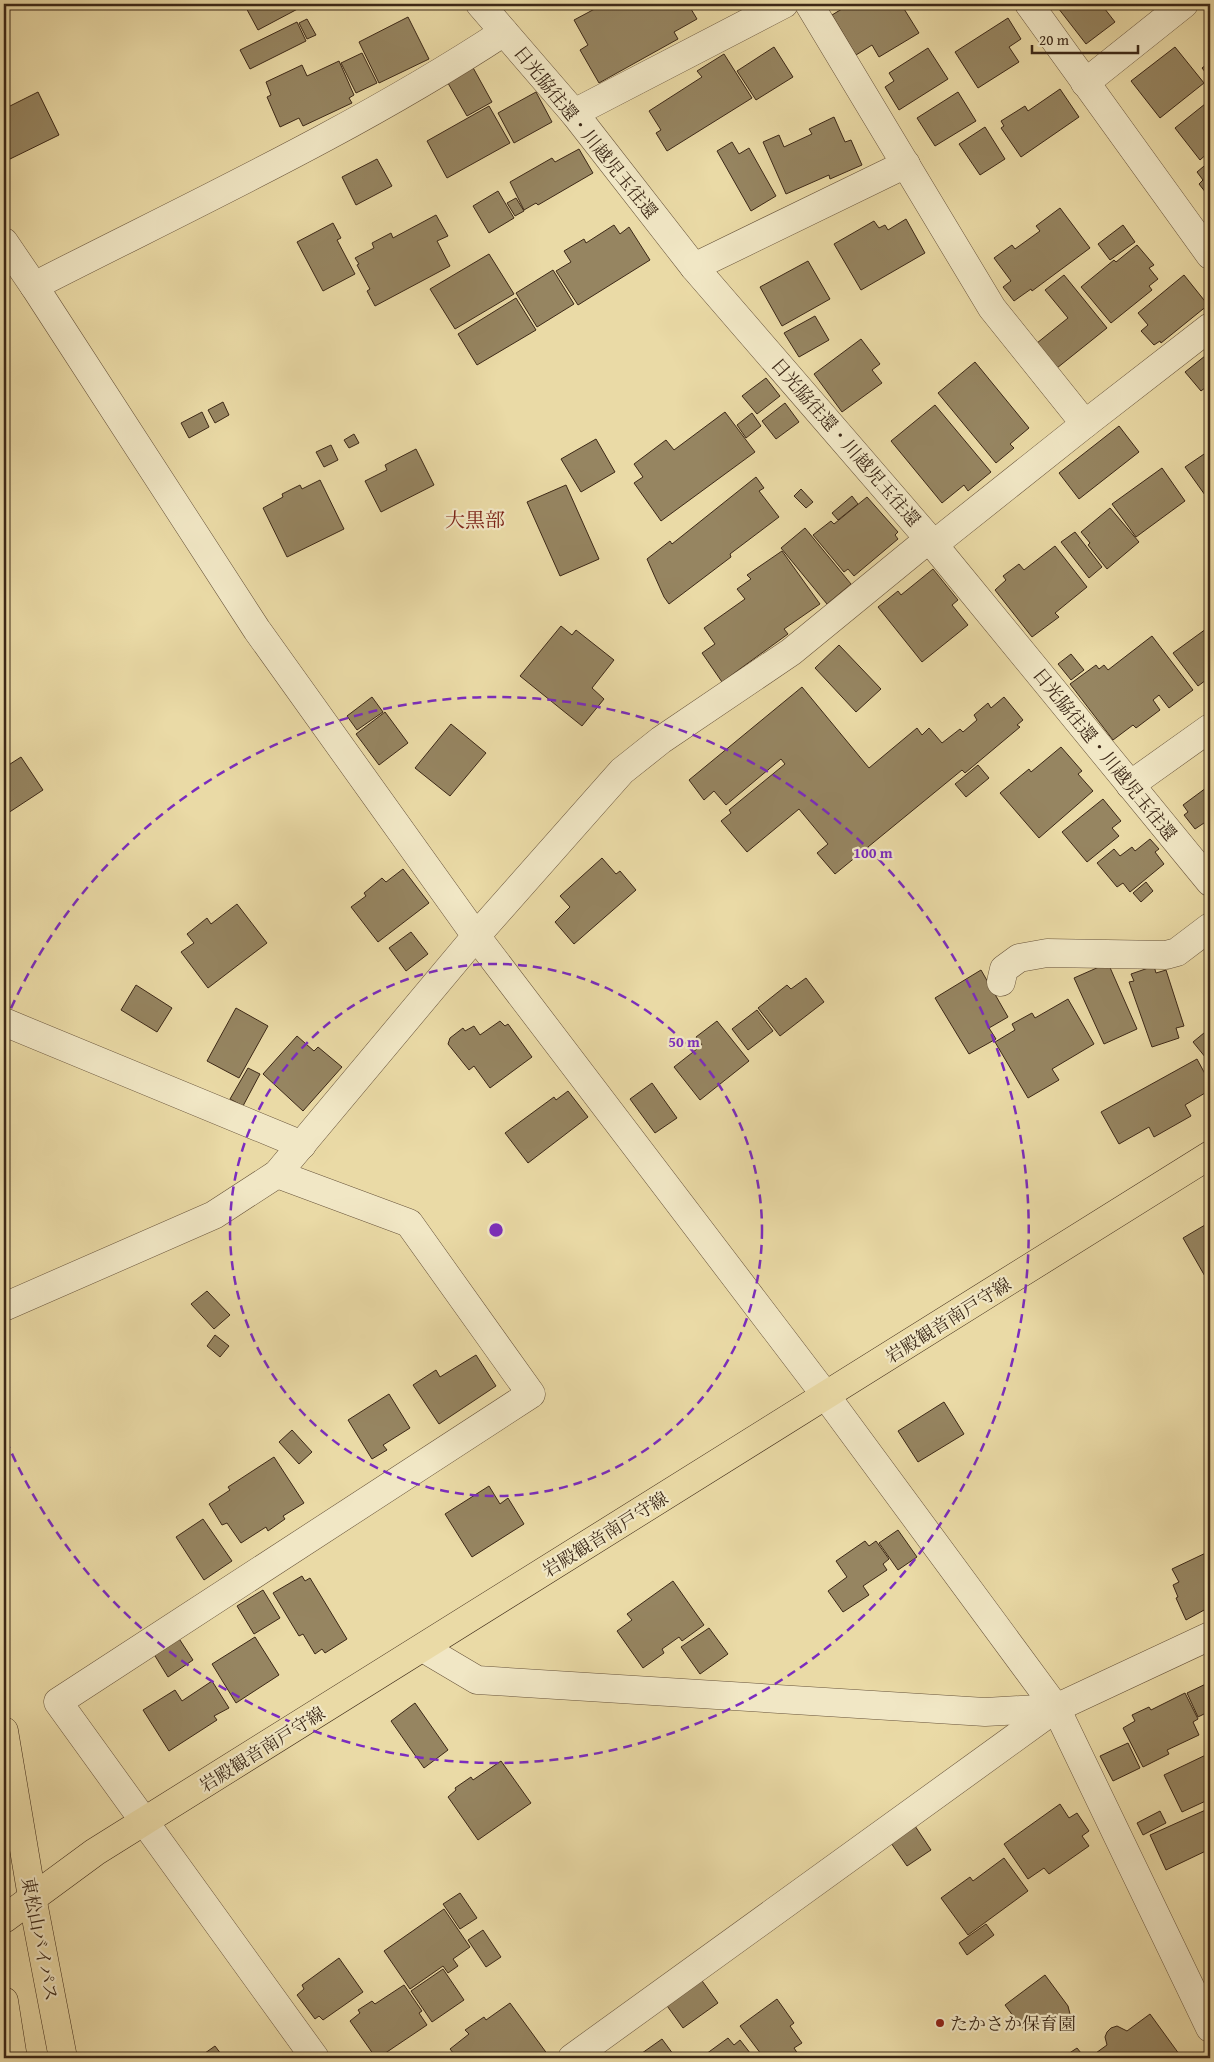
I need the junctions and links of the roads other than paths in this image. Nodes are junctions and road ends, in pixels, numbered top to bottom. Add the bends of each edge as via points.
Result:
1 (480, 4) edge
2 (784, 4) edge
3 (809, 4) edge
4 (1028, 4) edge
5 (1184, 4) edge
6 (504, 32) junction
7 (1085, 83) junction
8 (574, 113) junction
9 (906, 164) junction
10 (4, 244) edge
11 (1210, 255) edge
12 (694, 267) junction
13 (34, 286) junction
14 (1210, 327) edge
15 (1085, 424) junction
16 (931, 542) junction
17 (1210, 728) edge
18 (1130, 785) junction
19 (1210, 882) edge
20 (1210, 927) edge
21 (476, 936) junction
22 (1001, 982) dead end
23 (4, 1022) edge
24 (302, 1145) junction
25 (1210, 1155) edge
26 (276, 1174) junction
27 (4, 1307) edge
28 (826, 1396) junction
29 (1210, 1636) edge
30 (423, 1648) junction
31 (1056, 1708) junction
32 (4, 1731) edge
33 (144, 1822) junction
34 (32, 1897) junction
35 (4, 1919) edge
36 (4, 2001) edge
37 (1210, 2028) edge
38 (13, 2058) edge
39 (63, 2058) edge
40 (315, 2058) edge
41 (572, 2058) edge

1 - 6 street, 日光脇往還・川越児玉往還
2 - 8 street
3 - 9 street
4 - 7 street
5 - 7 street
6 - 8 street, 日光脇往還・川越児玉往還
6 - 13 street via 444,72 313,144
7 - 11 street
8 - 12 street, 日光脇往還・川越児玉往還
9 - 12 street
9 - 15 street via 992,308
10 - 13 street
12 - 16 street, 日光脇往還・川越児玉往還
13 - 21 street via 257,630
14 - 15 street
15 - 16 street
16 - 18 street, 日光脇往還・川越児玉往還
16 - 21 street via 791,652 661,740 622,771
17 - 18 street
18 - 19 street, 日光脇往還・川越児玉往還
20 - 22 street via 1177,952 1166,955 1047,953 1019,958 1004,969
21 - 24 street
21 - 28 street
23 - 24 street
24 - 26 street
25 - 28 main road, 岩殿観音南戸守線
26 - 27 street via 214,1215
26 - 33 street via 409,1224 531,1394 58,1702
28 - 30 main road, 岩殿観音南戸守線
28 - 31 street
29 - 31 street
30 - 31 street via 477,1680 986,1712
30 - 33 main road, 岩殿観音南戸守線
31 - 37 street
31 - 41 street
32 - 34 main road, 東松山バイパス
33 - 34 main road, 岩殿観音南戸守線
33 - 40 street
34 - 35 main road, 岩殿観音南戸守線
34 - 39 main road, 東松山バイパス
36 - 38 main road

